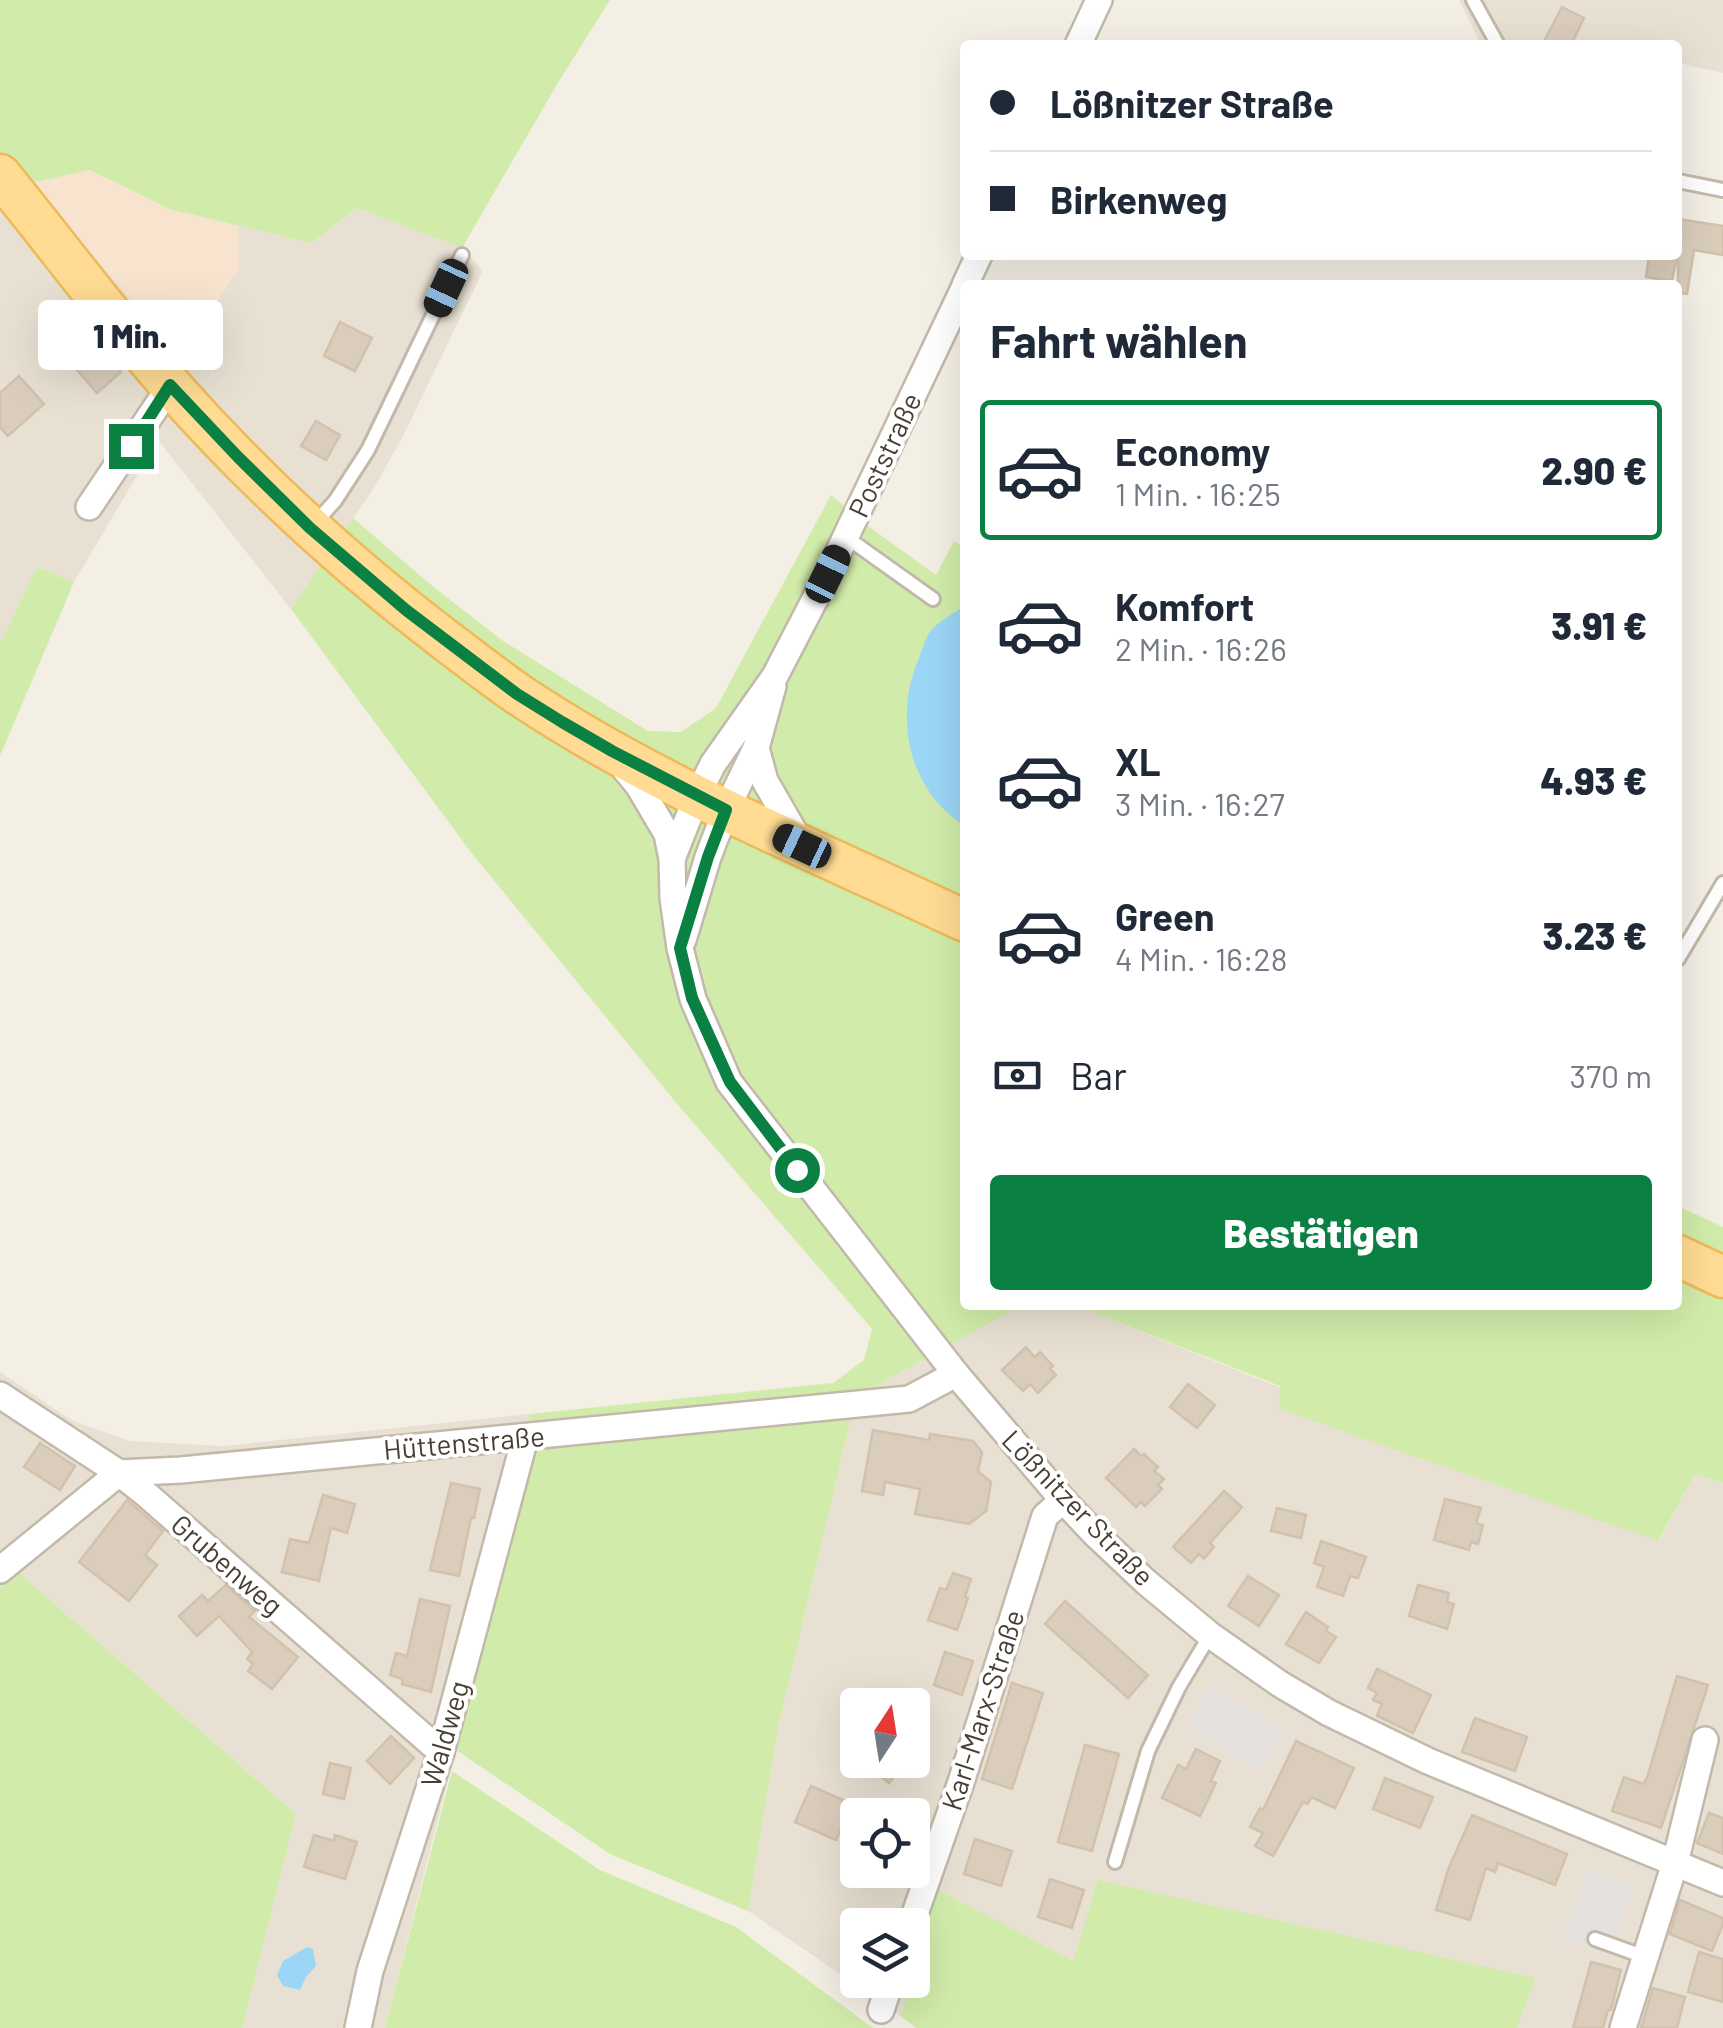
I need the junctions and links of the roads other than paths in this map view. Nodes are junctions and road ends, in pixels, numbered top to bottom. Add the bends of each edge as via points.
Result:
1 (1099, 0) edge
2 (1474, 0) edge
3 (1080, 40) edge
4 (1495, 40) edge
5 (0, 174) edge
6 (1682, 182) edge
7 (1723, 190) edge
8 (462, 256) dead end
9 (960, 296) edge
10 (170, 385) junction
11 (90, 506) dead end
12 (310, 528) junction
13 (846, 537) junction
14 (933, 600) dead end
15 (775, 676) junction
16 (756, 748) junction
17 (612, 751) junction
18 (712, 803) junction
19 (802, 846) junction
20 (672, 859) junction
21 (1723, 883) edge
22 (960, 919) edge
23 (680, 948) junction
24 (1682, 952) edge
25 (1682, 1258) edge
26 (1723, 1277) edge
27 (956, 1374) junction
28 (0, 1395) edge
29 (525, 1438) junction
30 (119, 1473) junction
31 (1062, 1500) junction
32 (0, 1570) edge
33 (1210, 1635) junction
34 (1706, 1740) dead end
35 (441, 1752) junction
36 (1115, 1862) dead end
37 (1675, 1863) junction
38 (1723, 1883) edge
39 (917, 1908) edge
40 (1594, 1940) dead end
41 (1645, 1957) junction
42 (885, 1998) edge
43 (881, 2010) dead end
44 (358, 2028) edge
45 (1623, 2028) edge

1 - 3 street
2 - 4 lane
5 - 10 main road
6 - 7 lane
8 - 12 lane via 368,450
9 - 13 street, Poststraße
10 - 11 street
10 - 12 main road
12 - 17 main road via 517,694
13 - 14 lane
13 - 15 street, Poststraße
15 - 16 street, Poststraße
15 - 18 street, Poststraße via 722,750
16 - 18 street, Poststraße
16 - 19 street via 765,781
17 - 18 main road
17 - 20 street, Lößnitzer Straße via 667,834
18 - 19 main road
18 - 20 street, Lößnitzer Straße
18 - 23 street via 708,857
19 - 22 main road
20 - 23 street, Lößnitzer Straße
21 - 24 lane
23 - 27 street, Lößnitzer Straße via 692,998 730,1082
25 - 26 main road
27 - 29 street, Hüttenstraße via 910,1399
27 - 31 street, Lößnitzer Straße
28 - 30 street, Grubenweg
29 - 30 street, Hüttenstraße
29 - 35 street, Waldweg
30 - 32 street
30 - 35 street, Grubenweg
31 - 33 street, Lößnitzer Straße
31 - 39 street, Karl-Marx-Straße via 1045,1516
33 - 36 lane via 1148,1750
33 - 37 street, Lößnitzer Straße via 1329,1714
34 - 37 street
35 - 44 street, Waldweg
37 - 38 street, Lößnitzer Straße
37 - 41 street
40 - 41 lane
41 - 45 street
42 - 43 street

